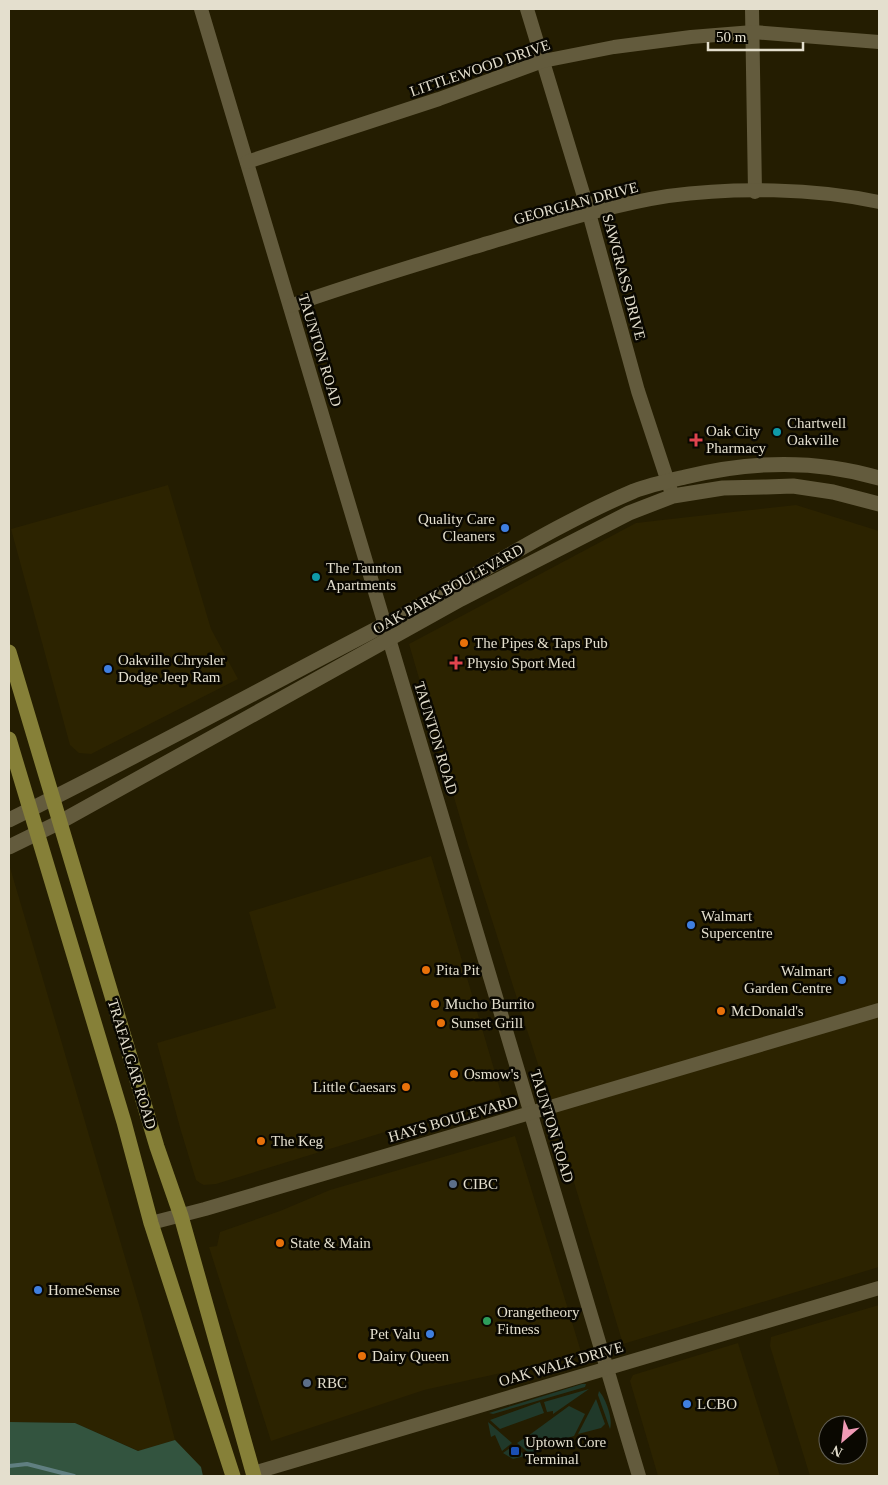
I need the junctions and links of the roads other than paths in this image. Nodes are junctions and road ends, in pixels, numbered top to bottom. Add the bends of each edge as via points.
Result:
1 (201, 9) edge
2 (527, 9) edge
3 (752, 9) edge
4 (753, 32) junction
5 (879, 42) edge
6 (543, 61) junction
7 (247, 162) junction
8 (755, 192) junction
9 (879, 202) edge
10 (589, 214) junction
11 (290, 306) junction
12 (879, 478) edge
13 (668, 481) junction
14 (673, 496) junction
15 (879, 504) edge
16 (385, 625) junction
17 (390, 640) junction
18 (9, 652) edge
19 (9, 739) edge
20 (41, 804) junction
21 (9, 820) edge
22 (48, 827) junction
23 (9, 846) edge
24 (879, 1010) edge
25 (531, 1113) junction
26 (181, 1216) junction
27 (151, 1223) junction
28 (879, 1288) edge
29 (607, 1368) junction
30 (253, 1475) edge
31 (234, 1476) edge
32 (639, 1476) edge

1 - 7 street, TAUNTON ROAD
2 - 6 street, SAWGRASS DRIVE
3 - 4 street
4 - 5 street, LITTLEWOOD DRIVE
4 - 6 street, LITTLEWOOD DRIVE via 614,47
4 - 8 street
6 - 7 street, LITTLEWOOD DRIVE
6 - 10 street, SAWGRASS DRIVE
7 - 11 street, TAUNTON ROAD
8 - 9 street, GEORGIAN DRIVE via 802,193
8 - 10 street, GEORGIAN DRIVE via 667,196
10 - 11 street, GEORGIAN DRIVE via 368,278
10 - 13 street, SAWGRASS DRIVE via 638,391
11 - 16 street, TAUNTON ROAD
12 - 13 street, OAK PARK BOULEVARD via 839,467 788,463 709,471
13 - 14 street, SAWGRASS DRIVE
13 - 16 street, OAK PARK BOULEVARD via 636,490 552,531
14 - 15 street, OAK PARK BOULEVARD via 723,488 792,486
14 - 17 street, OAK PARK BOULEVARD via 629,512
16 - 17 street, TAUNTON ROAD
16 - 20 street, OAK PARK BOULEVARD
17 - 22 street, OAK PARK BOULEVARD
17 - 25 street, TAUNTON ROAD
18 - 20 main road, TRAFALGAR ROAD
19 - 20 main road, TRAFALGAR ROAD
20 - 21 street, OAK PARK BOULEVARD
20 - 22 main road, TRAFALGAR ROAD
20 - 22 main road, TRAFALGAR ROAD
22 - 23 street, OAK PARK BOULEVARD
22 - 26 main road, TRAFALGAR ROAD
22 - 27 main road, TRAFALGAR ROAD
24 - 25 street, HAYS BOULEVARD
25 - 26 street, HAYS BOULEVARD
25 - 29 street, TAUNTON ROAD
26 - 27 street, HAYS BOULEVARD
26 - 30 main road, TRAFALGAR ROAD
27 - 31 main road, TRAFALGAR ROAD
28 - 29 street, OAK WALK DRIVE
29 - 30 street, OAK WALK DRIVE
29 - 32 street, TAUNTON ROAD

